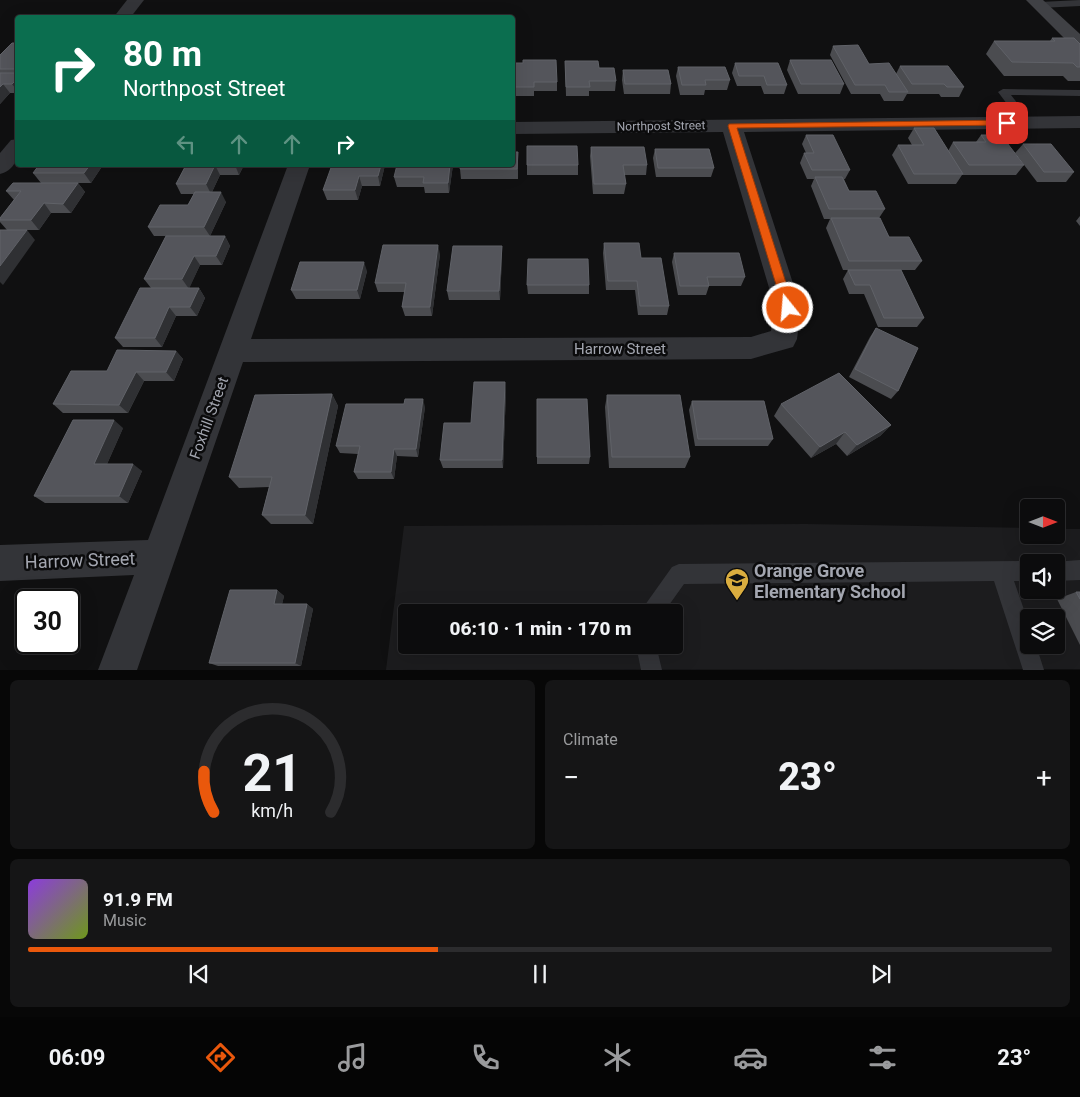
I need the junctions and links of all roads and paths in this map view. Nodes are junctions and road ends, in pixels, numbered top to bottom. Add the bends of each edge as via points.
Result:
1 (136, 0) edge
2 (1037, 3) edge
3 (1080, 3) edge
4 (124, 15) edge
5 (1080, 44) edge
6 (1080, 93) edge
7 (1080, 122) edge
8 (1027, 123) junction
9 (732, 126) junction
10 (515, 128) edge
11 (15, 149) edge
12 (0, 167) edge
13 (298, 167) edge
14 (233, 351) junction
15 (159, 557) junction
16 (0, 564) edge
17 (1080, 570) edge
18 (1020, 571) edge
19 (1065, 571) edge
20 (1001, 572) junction
21 (658, 604) edge
22 (1032, 665) edge
23 (117, 670) edge

1 - 4 street
2 - 3 lane
2 - 5 street
6 - 8 lane via 1003,92
7 - 8 street, Northpost Street
8 - 9 street, Northpost Street
9 - 10 street, Northpost Street
9 - 14 street, Harrow Street via 788,308 783,339 751,348
11 - 12 street
13 - 14 street, Foxhill Street
14 - 15 street, Foxhill Street
15 - 16 street, Harrow Street
15 - 23 street, Foxhill Street
17 - 19 lane
18 - 20 lane
20 - 21 lane via 679,574
20 - 22 lane

